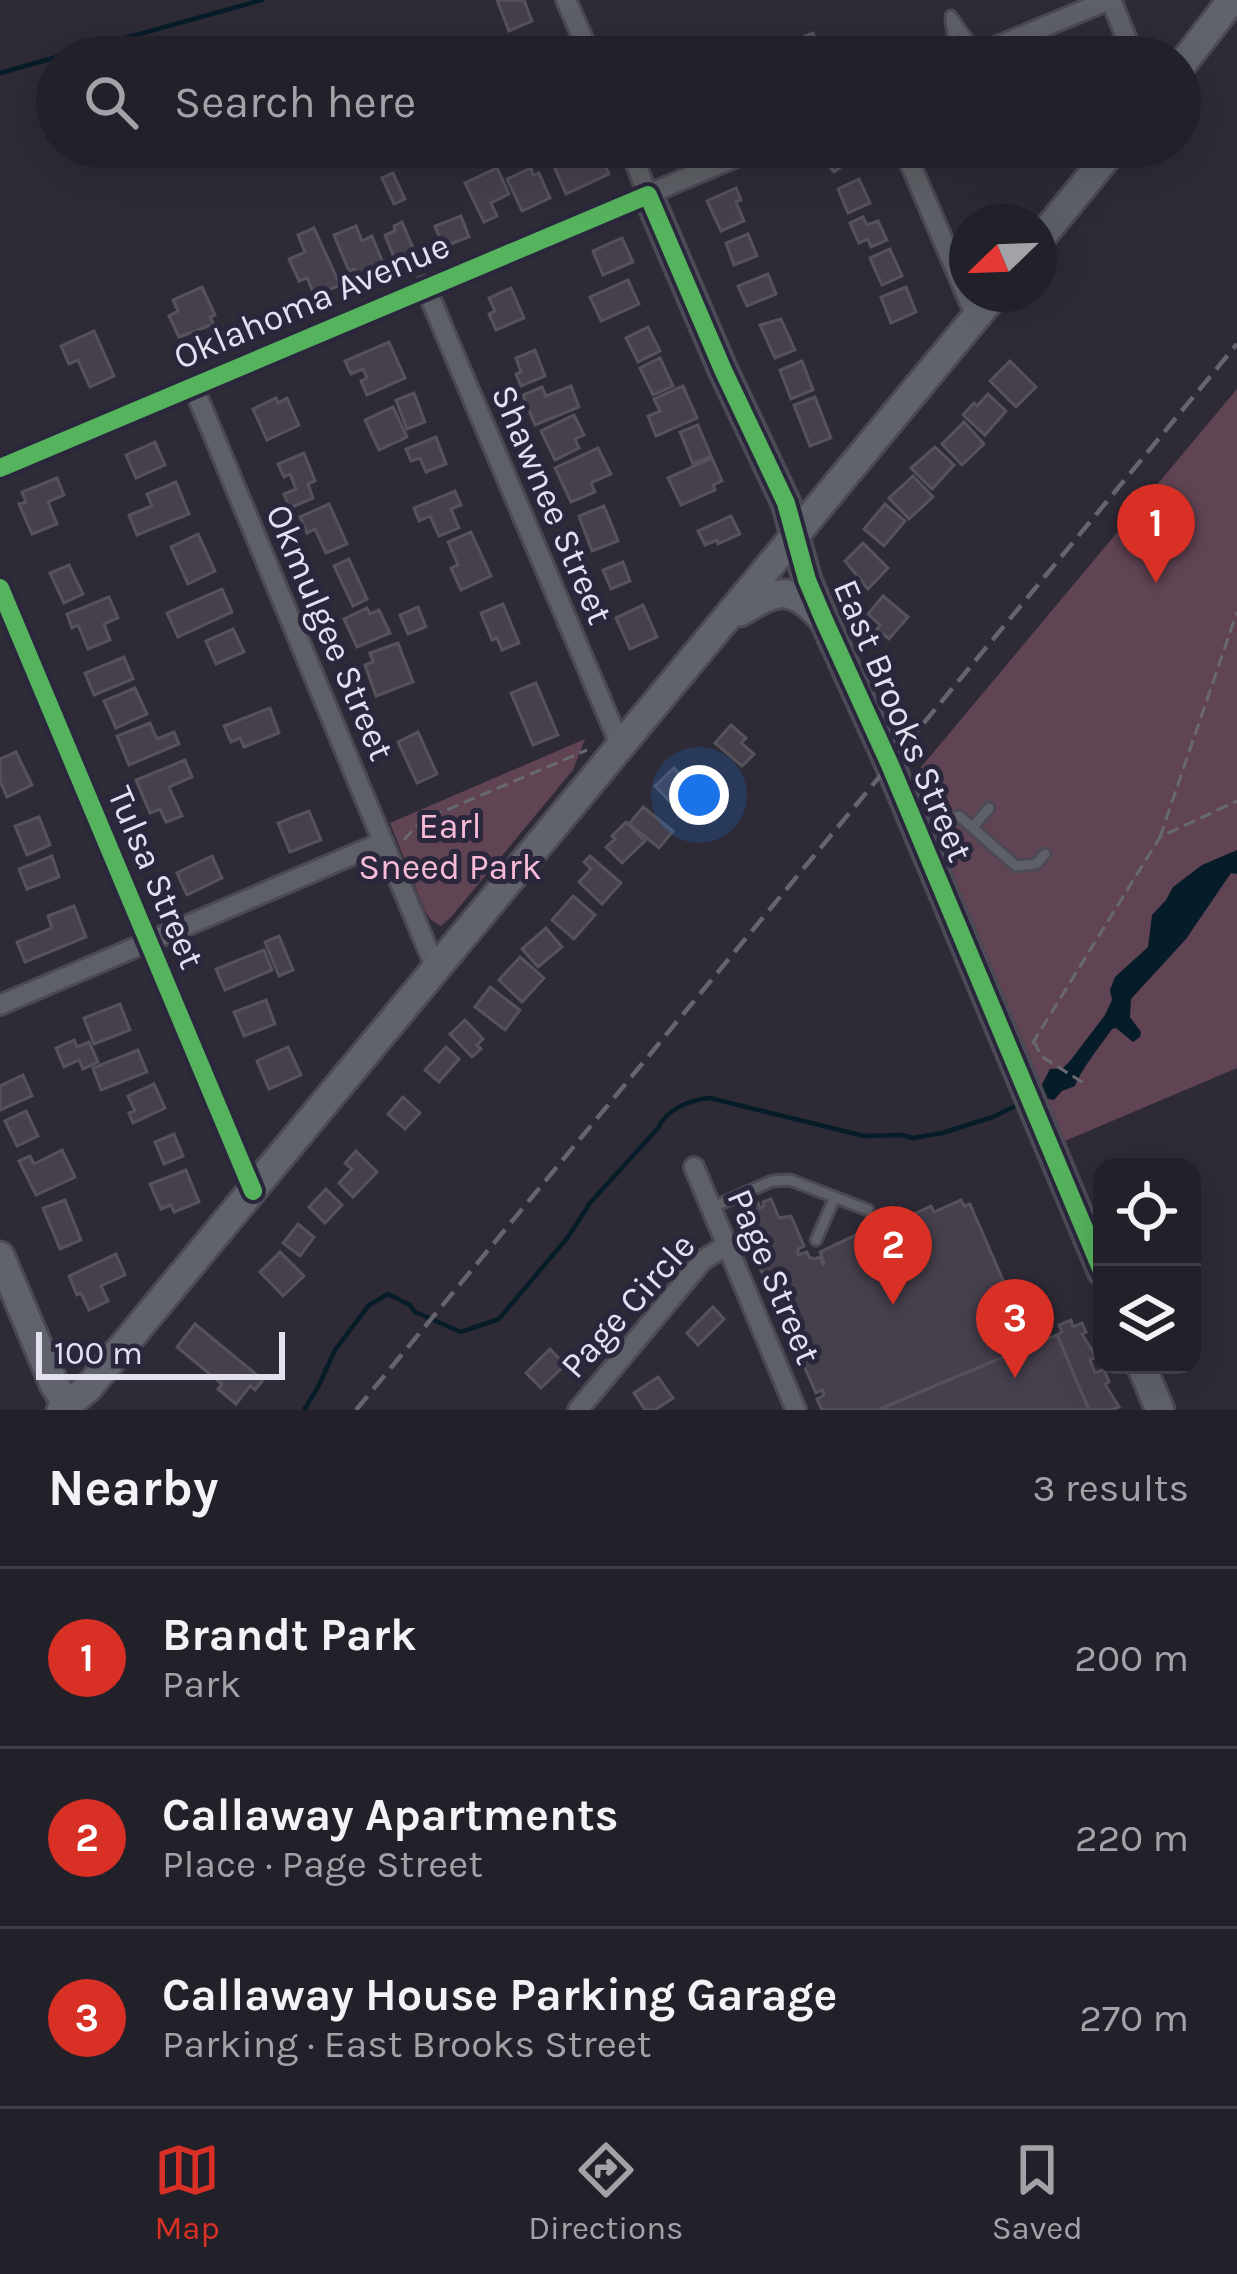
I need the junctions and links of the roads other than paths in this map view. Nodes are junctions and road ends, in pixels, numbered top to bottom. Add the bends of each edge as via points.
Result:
1 (566, 0) edge
2 (1110, 0) edge
3 (1221, 4) edge
4 (581, 36) edge
5 (953, 36) edge
6 (963, 36) edge
7 (1023, 36) edge
8 (1125, 36) edge
9 (1200, 36) edge
10 (637, 168) edge
11 (711, 168) edge
12 (912, 168) edge
13 (1098, 168) edge
14 (649, 195) junction
15 (1057, 218) edge
16 (425, 286) junction
17 (980, 312) edge
18 (976, 317) junction
19 (193, 386) junction
20 (0, 468) edge
21 (773, 476) junction
22 (836, 487) junction
23 (796, 536) junction
24 (0, 589) edge
25 (726, 620) junction
26 (824, 620) junction
27 (616, 753) junction
28 (989, 808) dead end
29 (973, 827) junction
30 (918, 832) junction
31 (384, 845) junction
32 (1046, 854) dead end
33 (149, 941) junction
34 (436, 969) junction
35 (0, 1005) edge
36 (694, 1167) dead end
37 (253, 1191) junction
38 (835, 1197) junction
39 (711, 1208) junction
40 (868, 1210) dead end
41 (816, 1240) dead end
42 (727, 1245) junction
43 (1100, 1266) edge
44 (2, 1268) edge
45 (1145, 1374) edge
46 (66, 1409) edge
47 (578, 1410) edge
48 (796, 1410) edge
49 (1160, 1410) edge

1 - 4 street
2 - 7 street
2 - 8 street
3 - 9 main road
5 - 6 lane via 951,16
10 - 14 street, East Brooks Street
11 - 14 street, Oklahoma Avenue
12 - 18 street
13 - 15 main road
14 - 16 street, Oklahoma Avenue
14 - 21 main road, East Brooks Street
16 - 19 street, Oklahoma Avenue
16 - 27 street, Shawnee Street
17 - 18 main road
18 - 22 main road
19 - 20 street, Oklahoma Avenue
19 - 31 street, Okmulgee Street
21 - 22 main road via 800,498
21 - 23 main road, East Brooks Street
22 - 23 main road
23 - 25 main road
23 - 26 main road, East Brooks Street
24 - 33 street, Tulsa Street
25 - 26 main road via 780,593 808,603
25 - 27 main road
26 - 30 main road, East Brooks Street
27 - 34 main road
28 - 29 lane
29 - 30 lane via 959,816
29 - 32 lane via 1016,866
30 - 43 main road, East Brooks Street
31 - 33 street
31 - 34 street, Okmulgee Street
33 - 35 street
33 - 37 street, Tulsa Street
34 - 37 main road
36 - 39 street, Page Street
37 - 46 main road
38 - 39 lane via 772,1181
38 - 40 lane
38 - 41 lane
39 - 42 street, Page Street
42 - 47 street, Page Circle via 704,1260
42 - 48 street, Page Street
44 - 46 main road
45 - 49 main road

